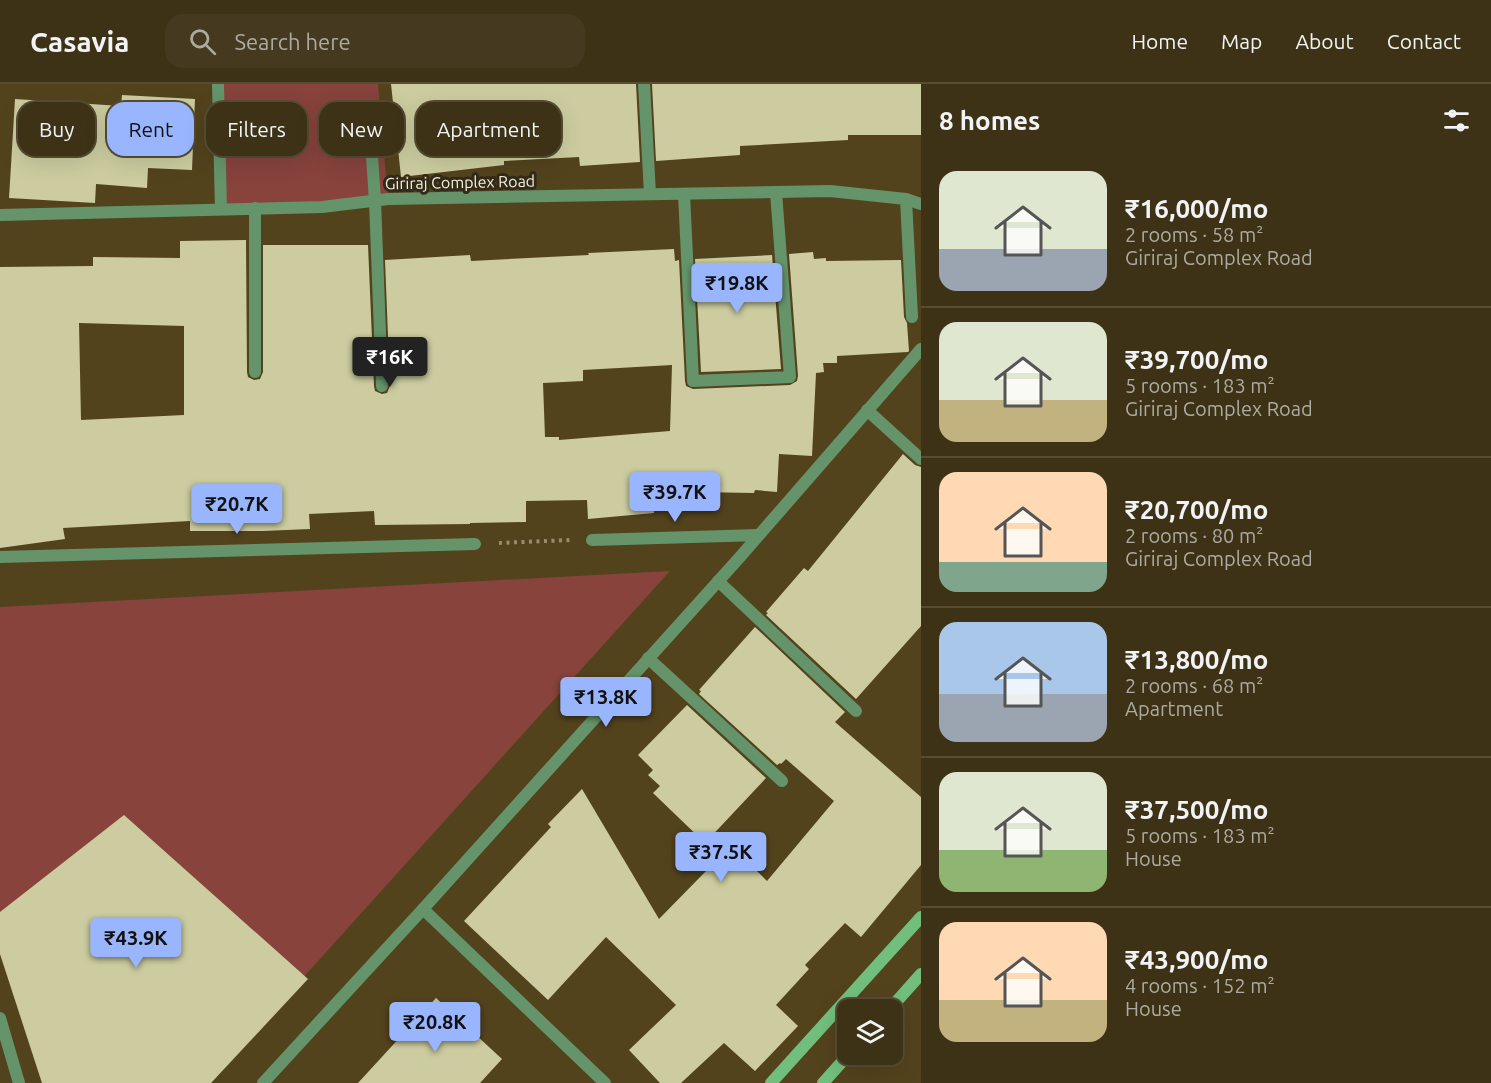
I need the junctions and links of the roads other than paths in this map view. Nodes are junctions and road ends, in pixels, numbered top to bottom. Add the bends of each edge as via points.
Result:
1 (218, 84) edge
2 (644, 84) edge
3 (372, 156) edge
4 (776, 192) junction
5 (650, 194) junction
6 (684, 194) junction
7 (906, 199) junction
8 (375, 201) junction
9 (921, 204) edge
10 (255, 208) junction
11 (221, 209) junction
12 (0, 215) edge
13 (912, 317) dead end
14 (921, 348) edge
15 (255, 372) dead end
16 (382, 386) dead end
17 (867, 410) junction
18 (921, 459) edge
19 (759, 535) junction
20 (592, 540) road end
21 (475, 543) road end
22 (0, 557) edge
23 (717, 581) junction
24 (648, 658) junction
25 (856, 711) dead end
26 (782, 781) dead end
27 (423, 909) junction
28 (921, 917) edge
29 (921, 974) edge
30 (899, 999) edge
31 (0, 1018) edge
32 (839, 1065) edge
33 (19, 1083) edge
34 (263, 1083) edge
35 (605, 1083) edge
36 (771, 1083) edge
37 (823, 1083) edge

1 - 11 street
2 - 5 street
3 - 8 street
4 - 6 street, Giriraj Complex Road
4 - 6 street via 790,376 693,381
4 - 7 street, Giriraj Complex Road via 830,191
5 - 6 street, Giriraj Complex Road
5 - 8 street, Giriraj Complex Road
7 - 9 street, Giriraj Complex Road
7 - 13 street
8 - 10 street, Giriraj Complex Road
8 - 16 street
10 - 11 street, Giriraj Complex Road
10 - 15 street
11 - 12 street, Giriraj Complex Road
14 - 17 street
17 - 18 street
17 - 19 street
19 - 20 street
19 - 23 street
21 - 22 street
23 - 24 street
23 - 25 street
24 - 26 street
24 - 27 street
27 - 34 street
27 - 35 street
28 - 36 street
29 - 30 street
31 - 33 street
32 - 37 street

